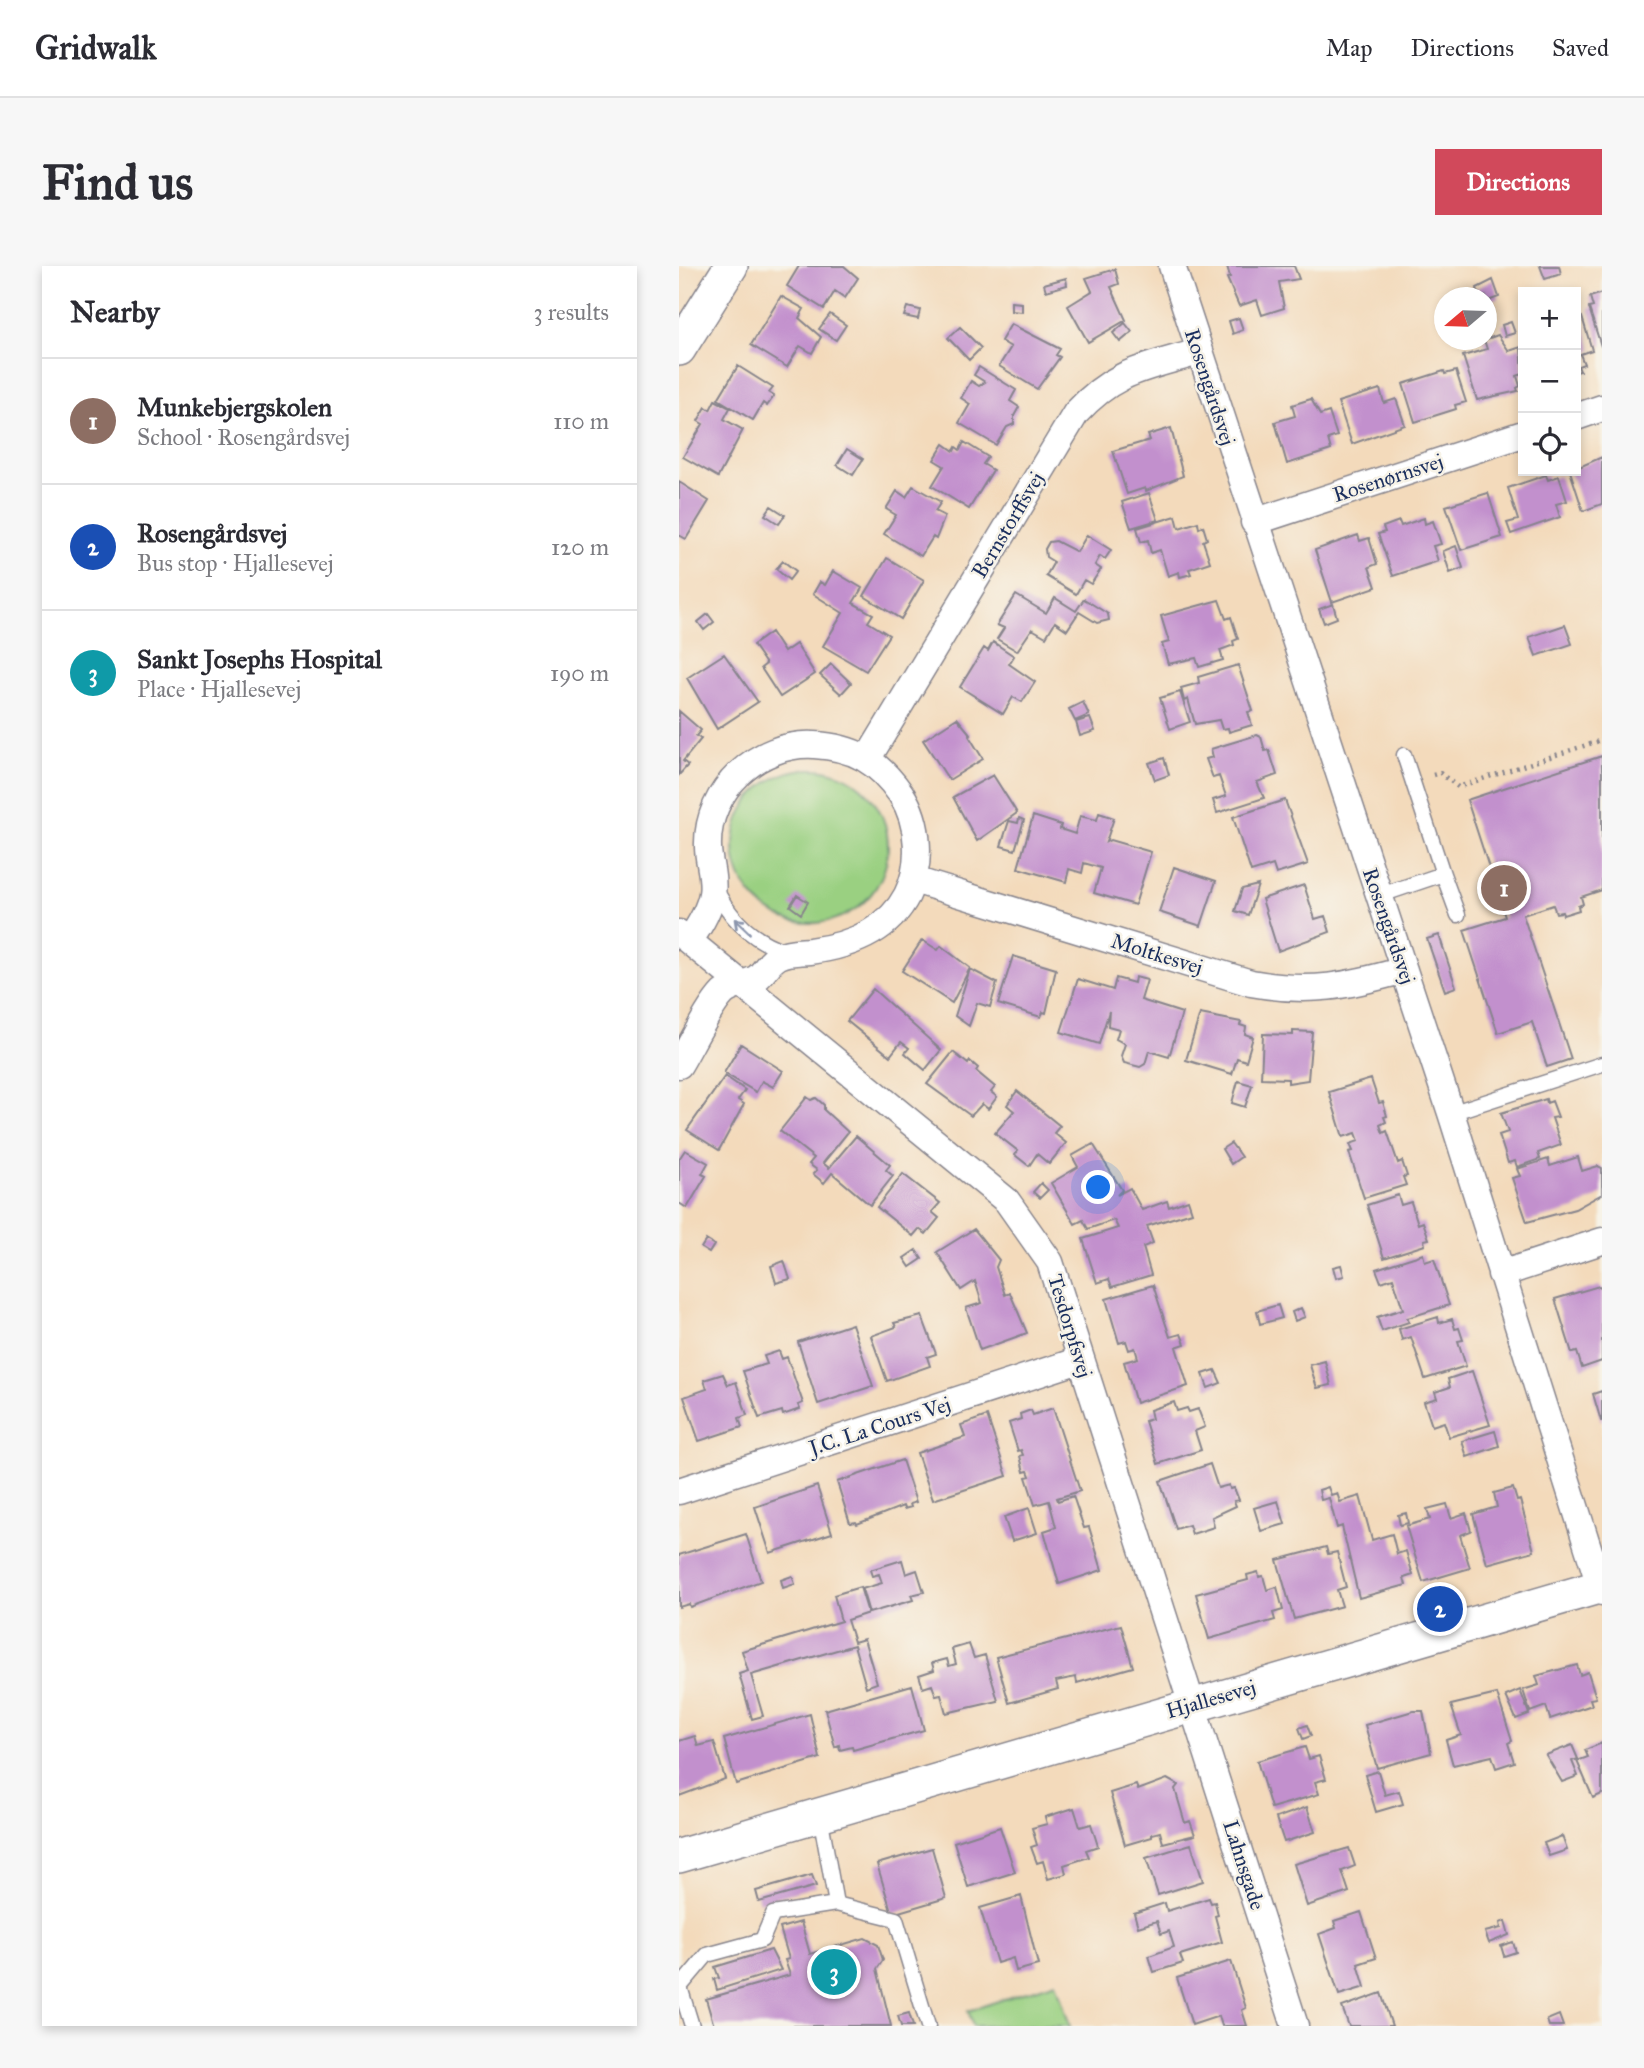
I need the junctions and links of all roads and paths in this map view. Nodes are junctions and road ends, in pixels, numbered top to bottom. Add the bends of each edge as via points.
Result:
1 (731, 266) edge
2 (1172, 266) edge
3 (679, 349) edge
4 (1198, 352) junction
5 (1602, 408) edge
6 (1581, 415) edge
7 (1518, 436) edge
8 (1254, 522) junction
9 (1602, 740) edge
10 (1404, 755) dead end
11 (868, 758) junction
12 (1413, 781) junction
13 (1443, 874) junction
14 (712, 880) junction
15 (914, 880) junction
16 (1378, 896) junction
17 (1458, 915) dead end
18 (684, 937) edge
19 (790, 952) junction
20 (1404, 970) junction
21 (740, 985) junction
22 (1602, 1064) edge
23 (679, 1065) edge
24 (1451, 1113) junction
25 (1602, 1241) edge
26 (1501, 1274) junction
27 (1080, 1360) junction
28 (679, 1491) edge
29 (1601, 1588) edge
30 (1192, 1704) junction
31 (820, 1815) junction
32 (679, 1856) edge
33 (837, 1904) junction
34 (692, 2026) edge
35 (929, 2026) edge
36 (1295, 2026) edge

1 - 3 street
2 - 4 street, Rosengårdsvej
4 - 8 street, Rosengårdsvej
4 - 11 street, Bernstorffsvej via 1123,374 1096,391 1076,412
5 - 6 street
7 - 8 street, Rosenørnsvej
8 - 16 street, Rosengårdsvej
9 - 12 path via 1458,787 1440,773
10 - 12 lane
11 - 14 street via 849,749 808,745 766,754 747,766 722,795 710,826
11 - 15 street via 904,798 914,825
12 - 13 lane
13 - 16 lane
13 - 17 lane
14 - 18 street via 709,906
19 -> 14 lane via 754,938 737,923
15 - 19 street via 887,921 865,937
15 - 20 street, Moltkesvej via 1289,990 1351,985
16 - 20 street, Rosengårdsvej
18 - 21 street, Tesdorpfsvej
19 - 21 street
20 - 24 street, Rosengårdsvej
21 - 23 street via 724,993
21 - 27 street, Tesdorpfsvej via 1007,1201 1050,1262
22 - 24 lane
24 - 26 street, Rosengårdsvej
25 - 26 street
26 - 29 street, Rosengårdsvej
27 - 28 street, J.C. La Cours Vej
27 - 30 street, Tesdorpfsvej
29 - 30 street, Hjallesevej
30 - 31 street, Hjallesevej
30 - 36 street, Lahnsgade
31 - 32 street, Hjallesevej
31 - 33 lane
33 - 34 lane via 773,1914 762,1940 707,1955 680,1987
33 - 35 lane via 896,1919

